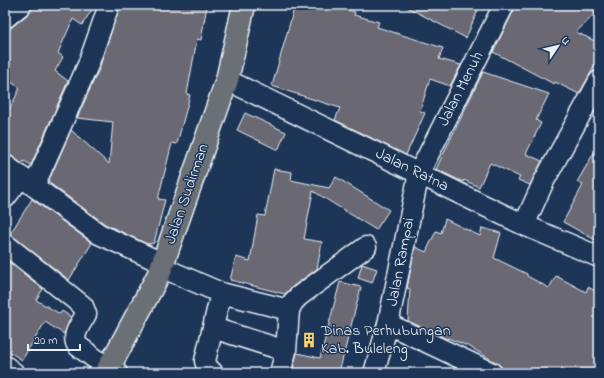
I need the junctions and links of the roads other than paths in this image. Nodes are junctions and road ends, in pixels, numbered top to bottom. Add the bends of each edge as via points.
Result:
1 (21, 5) edge
2 (109, 5) edge
3 (244, 5) edge
4 (504, 5) edge
5 (5, 18) edge
6 (227, 80) junction
7 (599, 81) edge
8 (5, 165) edge
9 (419, 173) junction
10 (27, 182) junction
11 (5, 198) edge
12 (524, 225) junction
13 (5, 244) edge
14 (366, 247) dead end
15 (599, 257) edge
16 (162, 265) junction
17 (221, 293) junction
18 (289, 310) junction
19 (388, 324) junction
20 (213, 328) junction
21 (286, 351) junction
22 (5, 366) edge
23 (111, 372) edge
24 (14, 373) edge
25 (213, 373) edge
26 (280, 373) edge
27 (374, 373) edge
28 (492, 373) edge

1 - 5 street
2 - 10 street via 88,65
3 - 6 main road, Jalan Sudirman
4 - 9 street, Jalan Menuh
6 - 9 street, Jalan Ratna
6 - 16 main road, Jalan Sudirman
7 - 12 street via 544,181
8 - 10 street
9 - 12 street, Jalan Ratna
9 - 19 street, Jalan Rampai
10 - 11 street
10 - 16 street via 99,234
12 - 15 street, Jalan Ratna
13 - 23 street via 83,306 86,314 74,342
14 - 18 street via 299,296
16 - 17 street
16 - 23 main road, Jalan Sudirman
17 - 18 street
17 - 20 street
18 - 21 street
19 - 27 street, Jalan Rampai
19 - 28 street
20 - 21 street
20 - 25 street via 206,361 207,367
21 - 26 street
22 - 24 street

